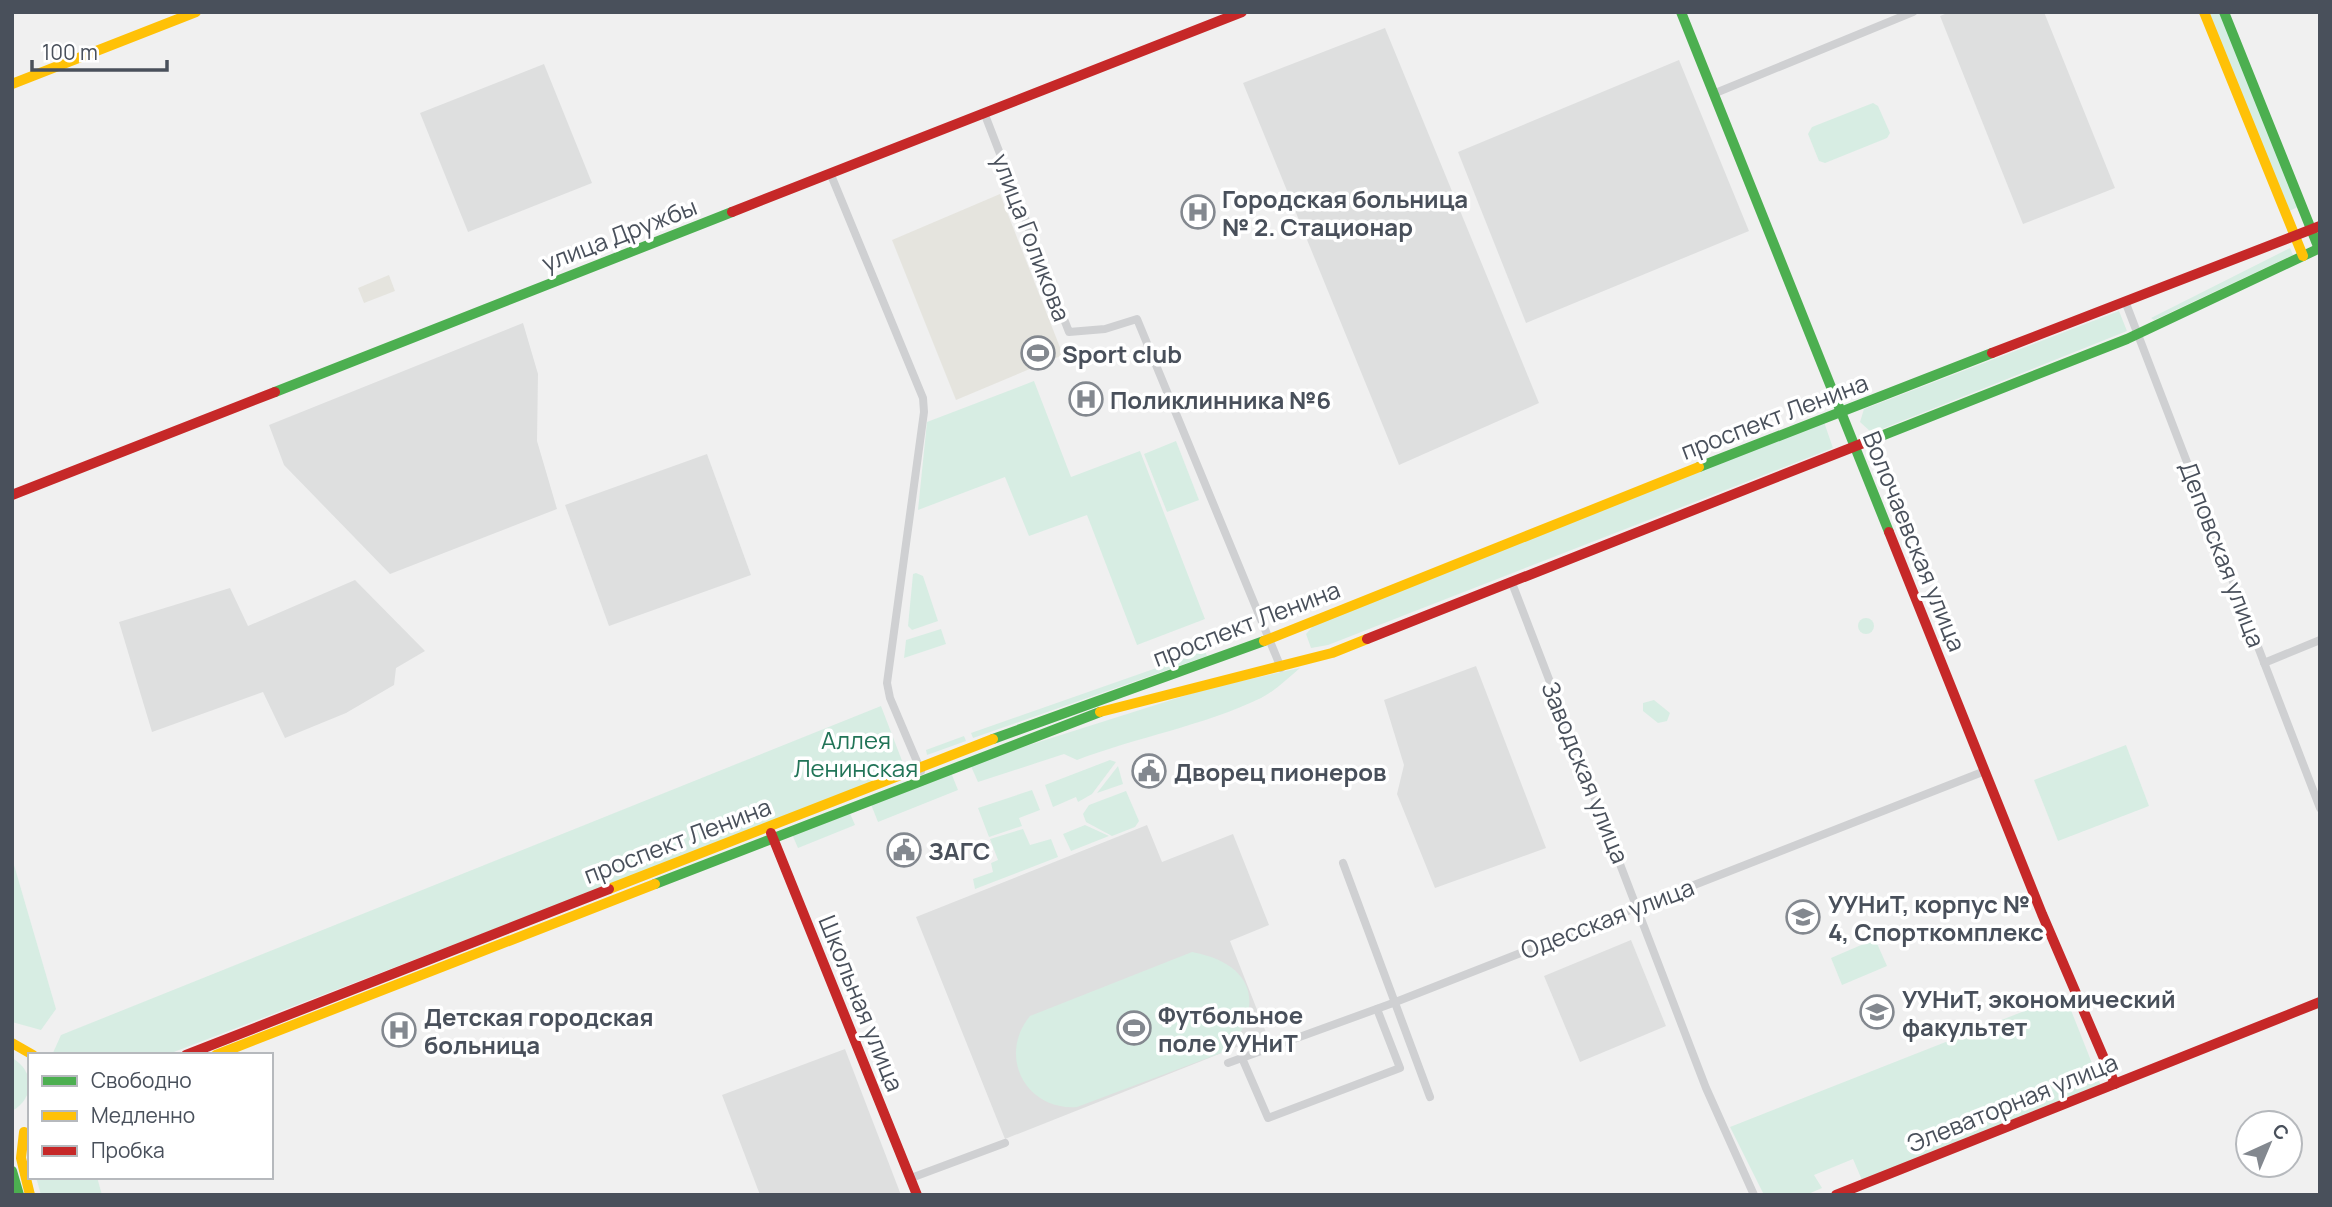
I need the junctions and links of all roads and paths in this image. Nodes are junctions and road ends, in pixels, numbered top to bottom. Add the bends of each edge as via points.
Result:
1 (196, 12) edge
2 (1242, 12) edge
3 (1681, 12) edge
4 (1913, 12) edge
5 (2204, 12) edge
6 (2224, 12) edge
7 (12, 84) edge
8 (1713, 94) junction
9 (985, 116) junction
10 (831, 175) junction
11 (2315, 229) edge
12 (2294, 237) junction
13 (2319, 249) edge
14 (2303, 256) junction
15 (2126, 301) junction
16 (2139, 334) junction
17 (1841, 413) junction
18 (1855, 446) junction
19 (12, 495) edge
20 (1512, 583) junction
21 (1269, 639) junction
22 (2320, 640) edge
23 (2264, 663) junction
24 (1281, 668) junction
25 (1985, 771) junction
26 (921, 773) junction
27 (2320, 808) edge
28 (771, 832) junction
29 (1343, 863) dead end
30 (1639, 907) junction
31 (2320, 1002) edge
32 (1393, 1003) junction
33 (1377, 1009) junction
34 (12, 1043) edge
35 (30, 1053) edge
36 (191, 1053) edge
37 (221, 1053) edge
38 (1242, 1058) junction
39 (1228, 1063) dead end
40 (2115, 1084) junction
41 (1430, 1097) dead end
42 (27, 1130) edge
43 (12, 1138) edge
44 (1005, 1143) dead end
45 (18, 1178) edge
46 (911, 1178) junction
47 (19, 1195) edge
48 (30, 1195) edge
49 (917, 1195) edge
50 (1754, 1195) edge
51 (1836, 1195) edge

1 - 7 main road
2 - 9 main road, улица Дружбы
3 - 8 main road, Волочаевская улица
4 - 8 street
5 - 12 main road
6 - 11 main road
8 - 17 main road, Волочаевская улица
9 - 10 main road, улица Дружбы
9 - 21 street, улица Голикова via 1069,332 1137,319
10 - 19 main road, улица Дружбы
10 - 26 street via 923,398 887,683
11 - 12 main road, проспект Ленина
11 - 13 main road
12 - 14 main road
12 - 15 main road, проспект Ленина
13 - 14 main road, проспект Ленина
14 - 16 main road, проспект Ленина
15 - 16 street, Деповская улица
15 - 17 main road, проспект Ленина
16 - 18 main road, проспект Ленина
16 - 23 street, Деповская улица
17 - 18 main road, Волочаевская улица
17 - 21 main road, проспект Ленина
18 - 20 main road, проспект Ленина
18 - 25 main road, Волочаевская улица
20 - 24 main road, проспект Ленина via 1324,656
20 - 30 street, Заводская улица
21 - 24 street, улица Голикова
21 - 26 main road, проспект Ленина
22 - 23 street
23 - 27 street, Деповская улица
24 - 26 main road, проспект Ленина via 1124,704
25 - 30 street, Одесская улица
25 - 40 main road, Волочаевская улица
26 - 28 main road, проспект Ленина
28 - 36 main road, проспект Ленина
28 - 37 main road, проспект Ленина
28 - 46 main road, Школьная улица
29 - 32 street
30 - 32 street, Одесская улица
30 - 50 street, Заводская улица via 1706,1088
31 - 40 main road, Элеваторная улица
32 - 33 street, Одесская улица
32 - 41 street
33 - 38 street, Одесская улица
33 - 38 street via 1400,1068 1268,1118
34 - 35 main road
38 - 39 street, Одесская улица
40 - 51 main road, Элеваторная улица
42 - 43 main road
42 - 45 main road
44 - 46 street
45 - 47 main road
45 - 48 main road
46 - 49 main road, Школьная улица

